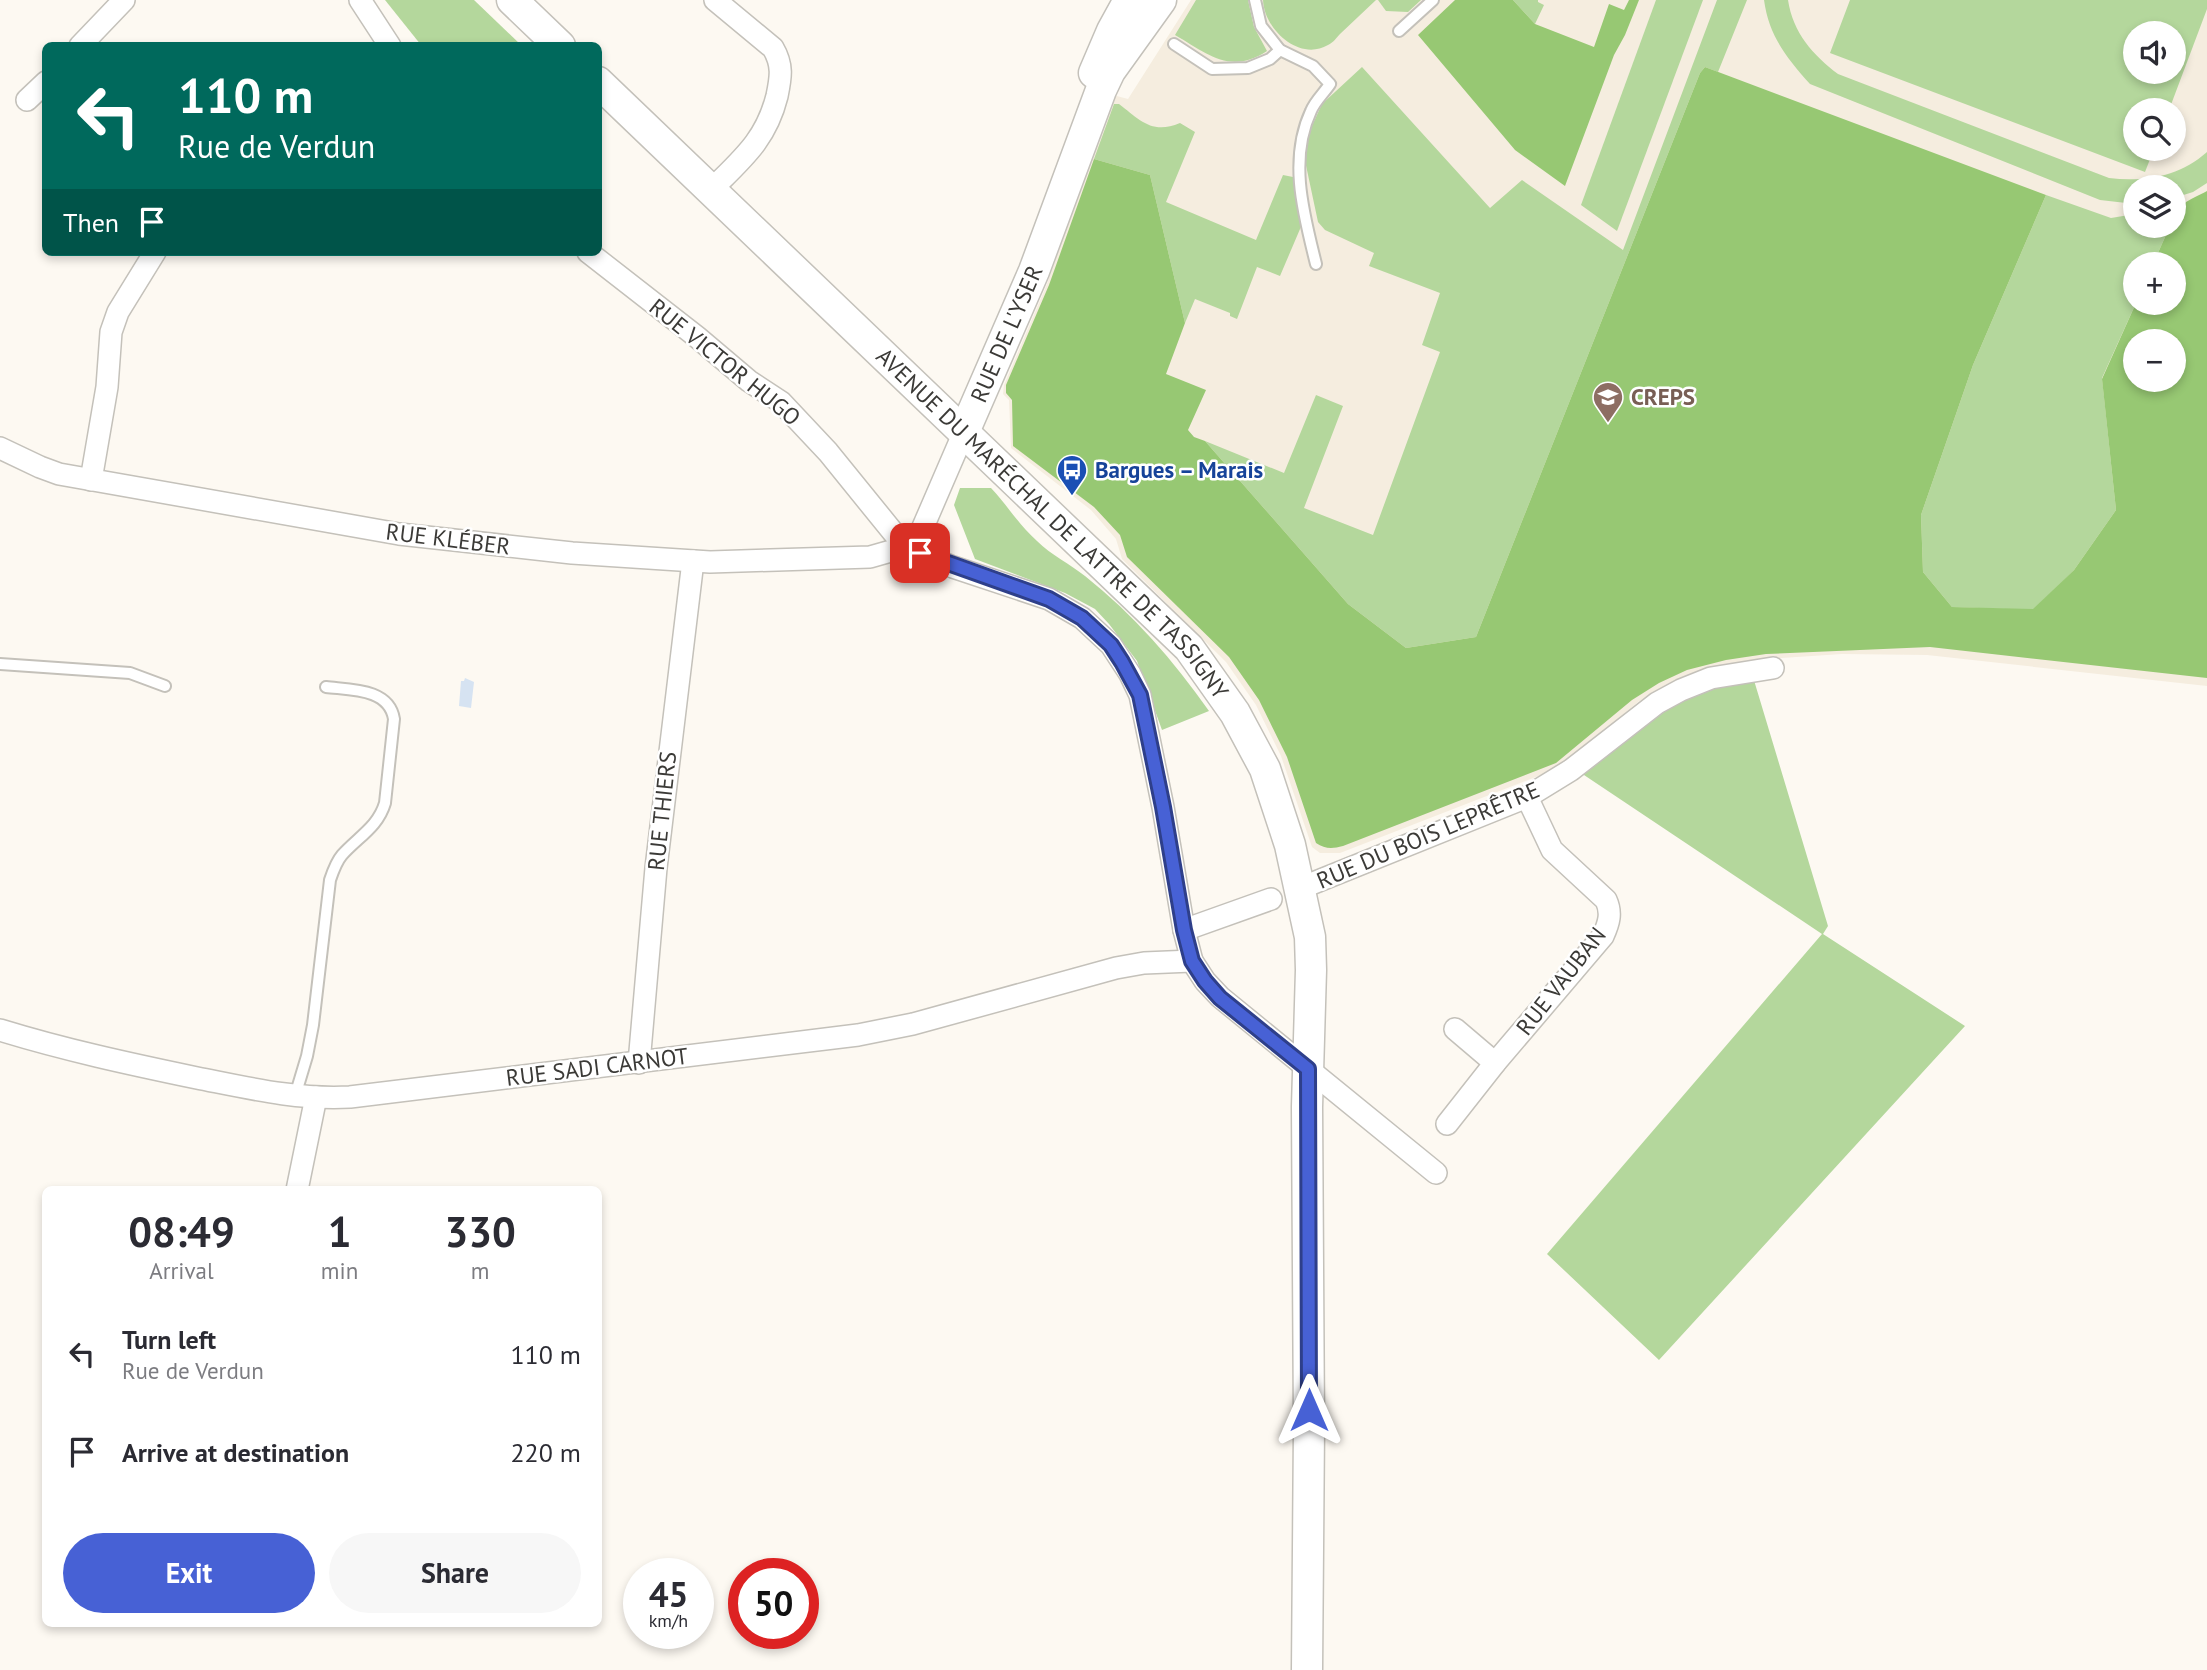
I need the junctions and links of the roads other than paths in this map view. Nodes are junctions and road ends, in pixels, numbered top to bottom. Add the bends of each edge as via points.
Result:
1 (124, 0) edge
2 (360, 0) edge
3 (512, 0) edge
4 (715, 0) edge
5 (1161, 0) edge
6 (1255, 0) edge
7 (1433, 0) edge
8 (1129, 8) edge
9 (1399, 30) dead end
10 (84, 42) edge
11 (387, 42) edge
12 (557, 42) edge
13 (1174, 44) dead end
14 (1280, 50) junction
15 (42, 86) edge
16 (602, 86) edge
17 (27, 100) dead end
18 (711, 190) junction
19 (152, 256) edge
20 (593, 256) edge
21 (1316, 264) dead end
22 (964, 432) junction
23 (0, 448) edge
24 (92, 480) junction
25 (905, 547) junction
26 (693, 561) junction
27 (0, 664) edge
28 (1773, 668) dead end
29 (165, 686) dead end
30 (326, 687) dead end
31 (1527, 797) junction
32 (1301, 888) junction
33 (1271, 899) dead end
34 (1184, 930) junction
35 (1192, 961) junction
36 (1455, 1029) dead end
37 (0, 1030) edge
38 (639, 1063) junction
39 (1495, 1063) junction
40 (1308, 1069) junction
41 (305, 1096) junction
42 (1447, 1124) dead end
43 (1436, 1173) dead end
44 (297, 1186) edge
45 (1307, 1670) edge

1 - 10 street
2 - 11 street
3 - 12 main road
4 - 18 street via 773,48 782,69 764,132
5 - 8 main road, RUE DE L'YSER
6 - 14 lane via 1261,26
7 - 9 lane
8 - 22 main road, RUE DE L'YSER via 1110,71 1034,271
13 - 14 lane via 1212,69 1248,68 1270,60
14 - 21 lane via 1313,66 1330,84 1311,110 1301,140 1298,173
15 - 17 street
16 - 18 main road, AVENUE DU MARÉCHAL DE LATTRE DE TASSIGNY
18 - 22 main road, AVENUE DU MARÉCHAL DE LATTRE DE TASSIGNY
19 - 24 street via 111,332
20 - 25 street, RUE VICTOR HUGO via 781,402
22 - 25 street, RUE DE L'YSER via 920,534
22 - 32 main road, AVENUE DU MARÉCHAL DE LATTRE DE TASSIGNY via 1200,661 1255,747 1282,817
23 - 24 street, RUE KLÉBER via 50,471
24 - 26 street, RUE KLÉBER via 399,534
25 - 26 street, RUE KLÉBER via 870,557
25 - 34 street via 1049,599 1082,618 1111,645 1140,695
26 - 38 street, RUE THIERS via 656,868
27 - 29 lane via 130,673
28 - 31 street, RUE DU BOIS LEPRÊTRE via 1711,678 1667,697 1571,770
30 - 41 lane via 377,695 394,719 383,812 342,855 330,880
31 - 32 street, RUE DU BOIS LEPRÊTRE
31 - 39 street, RUE VAUBAN via 1552,850 1606,900 1610,917 1602,936
32 - 40 main road, AVENUE DU MARÉCHAL DE LATTRE DE TASSIGNY via 1311,945
33 - 34 street
34 - 35 street
35 - 38 street, RUE SADI CARNOT via 1116,968 880,1031
35 - 40 street via 1220,998
36 - 39 street
37 - 41 street, RUE SADI CARNOT via 125,1063
38 - 41 street, RUE SADI CARNOT via 350,1097
39 - 42 street, RUE VAUBAN
40 - 43 street
40 - 45 main road, AVENUE DU MARÉCHAL DE LATTRE DE TASSIGNY
41 - 44 street

